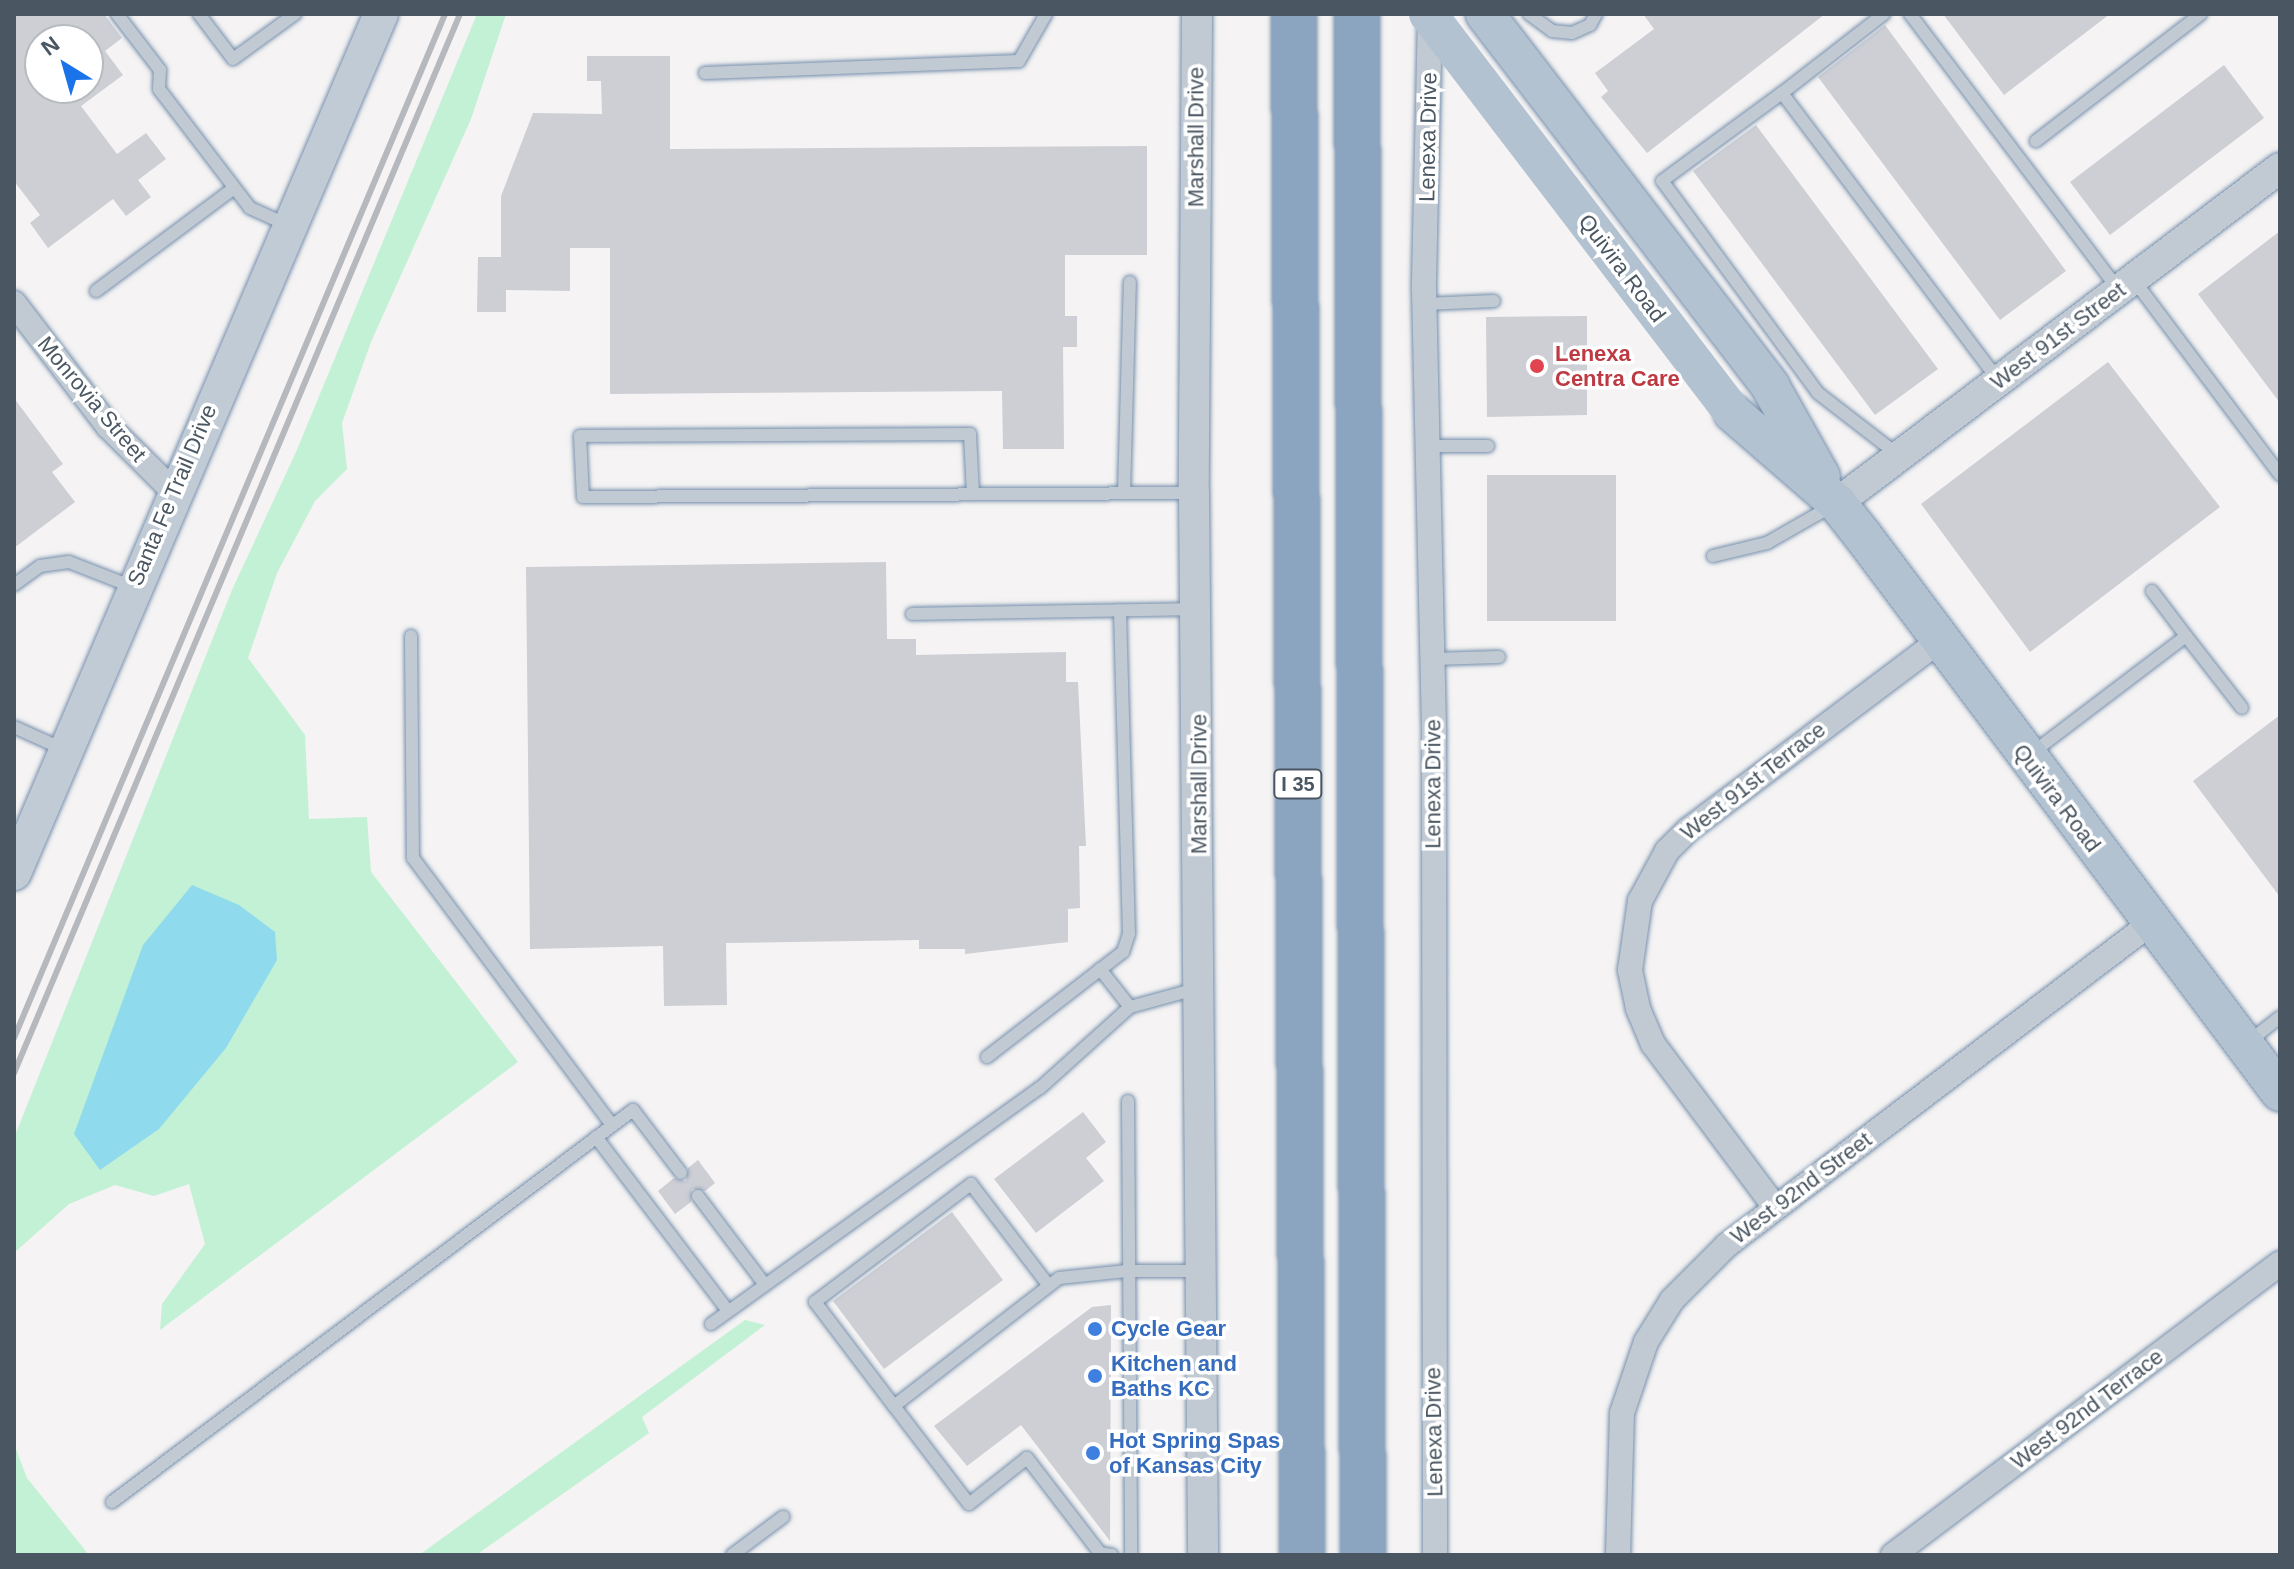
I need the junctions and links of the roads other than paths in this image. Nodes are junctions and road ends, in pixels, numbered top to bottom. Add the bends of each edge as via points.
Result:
1 (117, 14) edge
2 (199, 14) edge
3 (295, 14) edge
4 (371, 14) edge
5 (381, 14) edge
6 (1046, 14) edge
7 (1197, 14) edge
8 (1294, 14) edge
9 (1357, 14) edge
10 (1429, 14) edge
11 (1485, 14) edge
12 (1529, 14) edge
13 (1596, 14) edge
14 (1884, 14) edge
15 (1910, 14) edge
16 (2201, 14) edge
17 (705, 73) dead end
18 (1782, 93) junction
19 (334, 118) junction
20 (2036, 141) dead end
21 (2280, 168) edge
22 (234, 188) junction
23 (288, 225) junction
24 (1130, 282) dead end
25 (2126, 284) junction
26 (96, 291) dead end
27 (1494, 301) dead end
28 (14, 303) edge
29 (1425, 304) junction
30 (1999, 381) junction
31 (1427, 446) junction
32 (1488, 446) dead end
33 (1899, 456) junction
34 (2280, 475) edge
35 (173, 491) junction
36 (1124, 493) junction
37 (1194, 493) junction
38 (973, 494) junction
39 (1837, 503) junction
40 (1713, 556) dead end
41 (14, 585) edge
42 (133, 587) junction
43 (2152, 591) dead end
44 (1198, 609) junction
45 (1120, 610) junction
46 (912, 614) dead end
47 (411, 636) dead end
48 (2186, 636) junction
49 (1939, 641) junction
50 (1499, 657) dead end
51 (1432, 659) junction
52 (2242, 708) dead end
53 (14, 727) edge
54 (65, 750) junction
55 (2026, 758) junction
56 (14, 873) edge
57 (2151, 923) junction
58 (1100, 969) junction
59 (1200, 988) junction
60 (1130, 1007) junction
61 (2280, 1017) edge
62 (2244, 1045) junction
63 (987, 1057) dead end
64 (2280, 1092) edge
65 (1128, 1101) dead end
66 (612, 1125) junction
67 (596, 1137) junction
68 (681, 1173) dead end
69 (698, 1196) dead end
70 (1775, 1207) junction
71 (2280, 1263) edge
72 (1127, 1271) junction
73 (1201, 1271) junction
74 (765, 1285) junction
75 (1049, 1286) junction
76 (728, 1311) junction
77 (711, 1324) dead end
78 (894, 1406) junction
79 (112, 1502) dead end
80 (783, 1517) dead end
81 (732, 1555) edge
82 (1112, 1555) edge
83 (1131, 1555) edge
84 (1203, 1555) edge
85 (1302, 1555) edge
86 (1363, 1555) edge
87 (1435, 1555) edge
88 (1618, 1555) edge
89 (1893, 1555) edge

1 - 22 lane via 160,70 159,89
2 - 3 lane via 233,59
4 - 19 main road, Santa Fe Trail Drive
5 - 19 main road, Santa Fe Trail Drive
6 - 17 lane via 1019,61
7 - 37 street, Marshall Drive
8 - 85 highway, I 35
9 - 86 highway
10 - 29 street, Lenexa Drive
10 - 39 main road, Quivira Road, bridge via 1733,413
11 - 39 main road, Quivira Road via 1770,386
12 - 13 lane via 1552,31 1572,33 1590,25
14 - 18 lane
15 - 25 lane
16 - 20 lane
18 - 30 lane
18 - 33 lane via 1662,181 1818,393
19 - 23 main road, Santa Fe Trail Drive
21 - 25 street, West 91st Street
22 - 23 lane via 250,208
22 - 26 lane
23 - 35 main road, Santa Fe Trail Drive
24 - 36 lane
25 - 30 street, West 91st Street
25 - 34 lane
27 - 29 lane
28 - 35 street, Monrovia Street via 108,426
29 - 31 street, Lenexa Drive
30 - 33 street, West 91st Street
31 - 32 lane
31 - 51 street, Lenexa Drive
33 - 39 street, West 91st Street
35 - 42 main road, Santa Fe Trail Drive
36 - 37 lane
36 - 38 lane
37 - 44 street, Marshall Drive
38 - 38 lane via 583,497 580,436 970,434
39 - 40 lane via 1767,543
39 - 49 main road, Quivira Road
41 - 42 lane via 40,566 69,562
42 - 54 main road, Santa Fe Trail Drive
43 - 48 lane
44 - 45 lane
44 - 59 street, Marshall Drive
45 - 46 lane
45 - 58 lane via 1129,934 1123,952
47 - 66 lane via 413,858
48 - 52 lane
48 - 55 lane
49 - 55 main road, Quivira Road
49 - 70 street, West 91st Terrace via 1688,830 1667,851 1640,901 1630,970 1653,1044
50 - 51 lane
51 - 87 street, Lenexa Drive
53 - 54 lane
54 - 56 main road, Santa Fe Trail Drive
55 - 57 main road, Quivira Road
57 - 62 main road, Quivira Road
57 - 70 street, West 92nd Street
58 - 60 lane
58 - 63 lane
59 - 60 lane
59 - 73 street, Marshall Drive
60 - 74 lane via 1040,1088
61 - 62 lane
62 - 64 main road, Quivira Road
65 - 72 lane
66 - 67 lane
66 - 68 lane via 633,1110
67 - 76 lane
67 - 79 lane
69 - 74 lane
70 - 88 street, West 92nd Street via 1701,1267 1646,1342 1628,1388 1619,1437
71 - 89 street, West 92nd Terrace
72 - 73 lane
72 - 75 lane via 1059,1278
72 - 83 lane
73 - 84 street, Marshall Drive
74 - 76 lane
75 - 78 lane
75 - 78 lane via 971,1184 815,1302
76 - 77 lane
78 - 82 lane via 969,1504 1027,1458 1100,1553
80 - 81 lane

